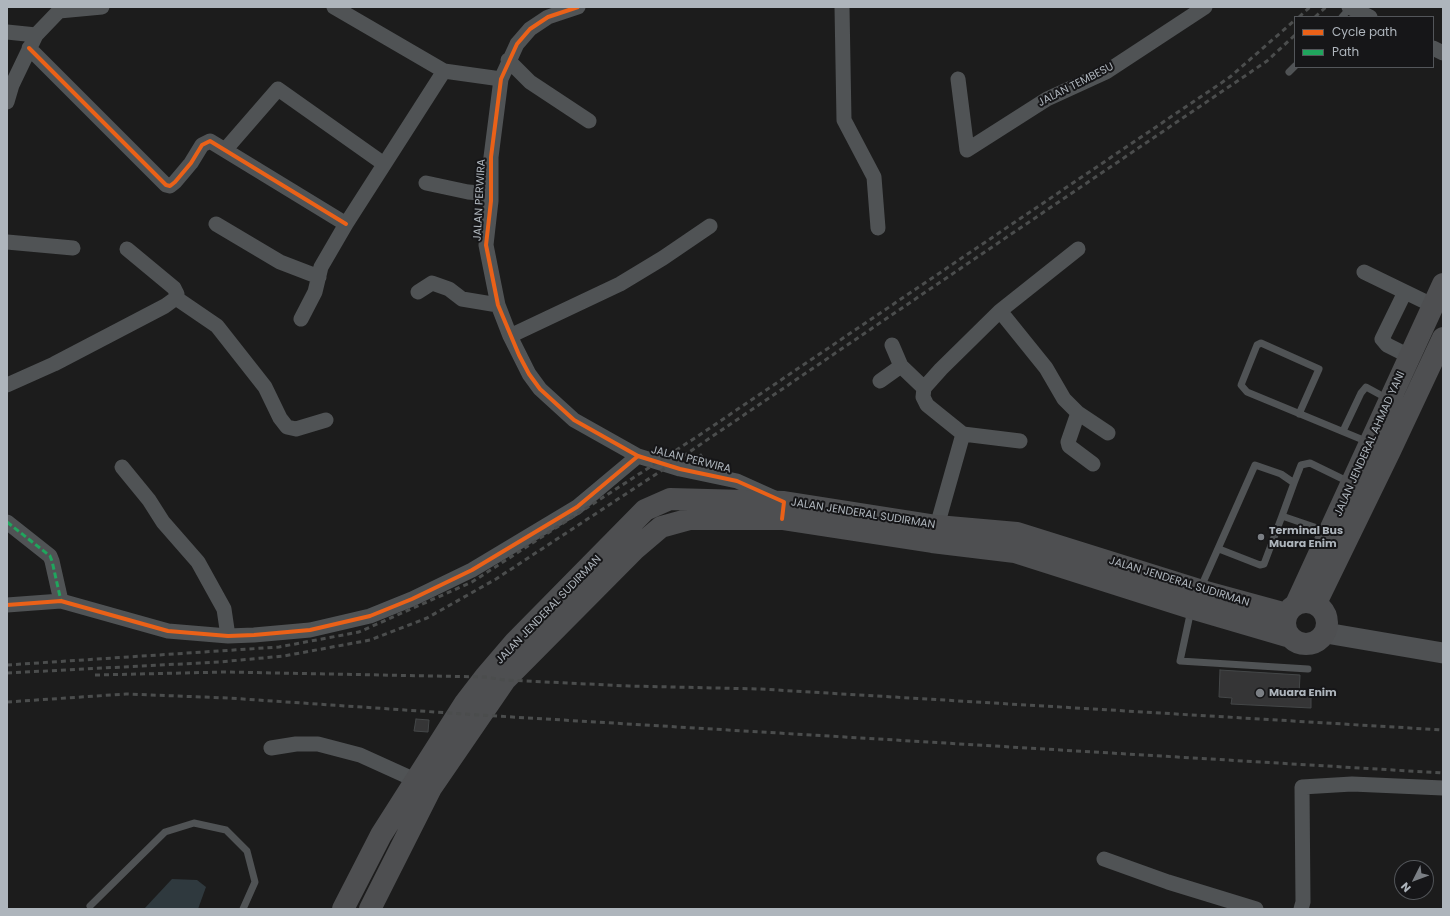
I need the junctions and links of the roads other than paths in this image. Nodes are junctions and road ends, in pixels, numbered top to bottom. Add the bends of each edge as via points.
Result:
1 (102, 7) edge
2 (334, 7) edge
3 (578, 7) edge
4 (842, 7) edge
5 (1205, 7) edge
6 (1350, 7) edge
7 (60, 9) edge
8 (552, 11) edge
9 (1343, 16) edge
10 (1368, 16) edge
11 (7, 32) edge
12 (33, 41) junction
13 (1434, 48) edge
14 (1443, 53) edge
15 (508, 60) junction
16 (1294, 67) edge
17 (444, 71) junction
18 (1289, 72) dead end
19 (501, 79) junction
20 (958, 79) dead end
21 (7, 102) edge
22 (589, 121) dead end
23 (225, 150) junction
24 (384, 164) junction
25 (426, 183) dead end
26 (491, 194) junction
27 (216, 224) dead end
28 (346, 224) junction
29 (710, 226) dead end
30 (878, 228) dead end
31 (7, 242) edge
32 (73, 248) dead end
33 (127, 249) dead end
34 (1078, 249) dead end
35 (1364, 272) dead end
36 (319, 277) junction
37 (1443, 284) edge
38 (418, 292) dead end
39 (1405, 292) junction
40 (176, 298) junction
41 (498, 305) junction
42 (1432, 305) junction
43 (1000, 311) junction
44 (301, 319) dead end
45 (510, 336) junction
46 (1443, 338) edge
47 (892, 345) dead end
48 (1409, 356) junction
49 (901, 366) junction
50 (880, 381) dead end
51 (7, 385) edge
52 (924, 388) junction
53 (1390, 400) junction
54 (1078, 412) junction
55 (1299, 414) junction
56 (326, 420) dead end
57 (1343, 431) junction
58 (1108, 433) dead end
59 (963, 434) junction
60 (1020, 441) dead end
61 (1380, 447) junction
62 (638, 456) junction
63 (1093, 464) dead end
64 (122, 467) dead end
65 (1294, 483) junction
66 (1352, 483) junction
67 (783, 511) junction
68 (1282, 516) junction
69 (7, 522) edge
70 (937, 526) junction
71 (1330, 532) junction
72 (1219, 549) junction
73 (1195, 599) junction
74 (61, 601) junction
75 (7, 605) edge
76 (1299, 607) junction
77 (1326, 632) junction
78 (228, 636) junction
79 (1290, 636) junction
80 (1443, 653) edge
81 (1308, 668) dead end
82 (271, 748) dead end
83 (424, 784) junction
84 (1443, 788) edge
85 (1104, 859) dead end
86 (90, 906) dead end
87 (244, 909) edge
88 (343, 909) edge
89 (370, 909) edge
90 (1256, 909) edge
91 (1301, 909) edge

1 - 7 street
2 - 17 street
3 - 8 street, JALAN PERWIRA
4 - 30 street via 844,120 874,177
5 - 20 street, JALAN TEMBESU via 1106,72 1047,99 967,150
6 - 9 lane
6 - 10 street
7 - 12 street
8 - 15 street, JALAN PERWIRA via 530,29
11 - 12 street
12 - 21 street via 12,85
12 - 23 street via 166,185 170,186 175,182 202,145 210,141
13 - 14 street
15 - 19 street, JALAN PERWIRA
15 - 22 street via 530,82
16 - 18 lane
17 - 19 street
17 - 24 street
19 - 26 street, JALAN PERWIRA via 491,157
23 - 24 street via 278,89
23 - 28 street
24 - 28 street
25 - 26 street
26 - 41 street, JALAN PERWIRA via 486,245
27 - 36 street via 280,262
28 - 36 street via 321,267
29 - 45 street via 620,284
31 - 32 street
33 - 40 street via 174,288
34 - 43 street
35 - 39 street
36 - 44 street via 315,292
37 - 42 highway, JALAN JENDERAL AHMAD YANI
38 - 41 street via 432,282 462,298
39 - 42 street
39 - 48 street via 1382,339 1387,345
40 - 51 street via 54,364
40 - 56 street via 217,326 265,387 280,418 288,426 296,429
41 - 45 street, JALAN PERWIRA
42 - 48 highway, JALAN JENDERAL AHMAD YANI
43 - 52 street
43 - 54 street via 1046,368 1064,399
45 - 62 street, JALAN PERWIRA via 540,389 574,420
46 - 61 highway, JALAN JENDERAL AHMAD YANI
47 - 49 street
48 - 53 highway, JALAN JENDERAL AHMAD YANI
49 - 50 street
49 - 52 street
52 - 59 street via 923,397 927,405
53 - 57 lane via 1366,387
53 - 61 highway, JALAN JENDERAL AHMAD YANI
54 - 58 street
54 - 63 street via 1069,446
55 - 55 lane via 1247,392 1241,385 1257,345 1261,343 1320,369
55 - 57 lane
57 - 61 lane
59 - 60 street
59 - 70 street
61 - 66 highway, JALAN JENDERAL AHMAD YANI
61 - 76 highway, JALAN JENDERAL AHMAD YANI
62 - 67 street, JALAN PERWIRA via 680,469 737,481
62 - 78 street via 577,507 472,570 412,599 370,616 310,630
64 - 78 street via 163,522 198,562 224,609
65 - 66 lane via 1301,465 1310,463
65 - 68 lane
65 - 72 lane via 1280,474 1255,465
66 - 71 highway, JALAN JENDERAL AHMAD YANI
67 - 70 highway, JALAN JENDERAL SUDIRMAN
67 - 73 highway, JALAN JENDERAL SUDIRMAN via 932,542 1015,552
67 - 83 highway, JALAN JENDERAL SUDIRMAN via 670,499 645,510 515,642 485,677 465,703
68 - 71 lane
68 - 72 lane via 1264,564 1260,565
69 - 74 street via 50,556
70 - 73 highway, JALAN JENDERAL SUDIRMAN via 1018,533
71 - 76 highway, JALAN JENDERAL AHMAD YANI
72 - 73 lane
73 - 76 highway, JALAN JENDERAL SUDIRMAN
73 - 79 highway, JALAN JENDERAL SUDIRMAN
73 - 81 lane via 1180,660
74 - 75 street
74 - 78 street via 168,631
76 - 77 highway via 1324,611 1328,622
76 - 79 highway via 1285,626
77 - 79 highway via 1322,638 1309,644 1296,641
77 - 80 main road
82 - 83 street via 318,744 360,755
83 - 88 highway, JALAN JENDERAL SUDIRMAN via 381,836
83 - 89 highway, JALAN JENDERAL SUDIRMAN
84 - 91 street via 1352,784 1302,787
85 - 90 street
86 - 87 lane via 165,832 194,823 226,830 247,851 255,882

